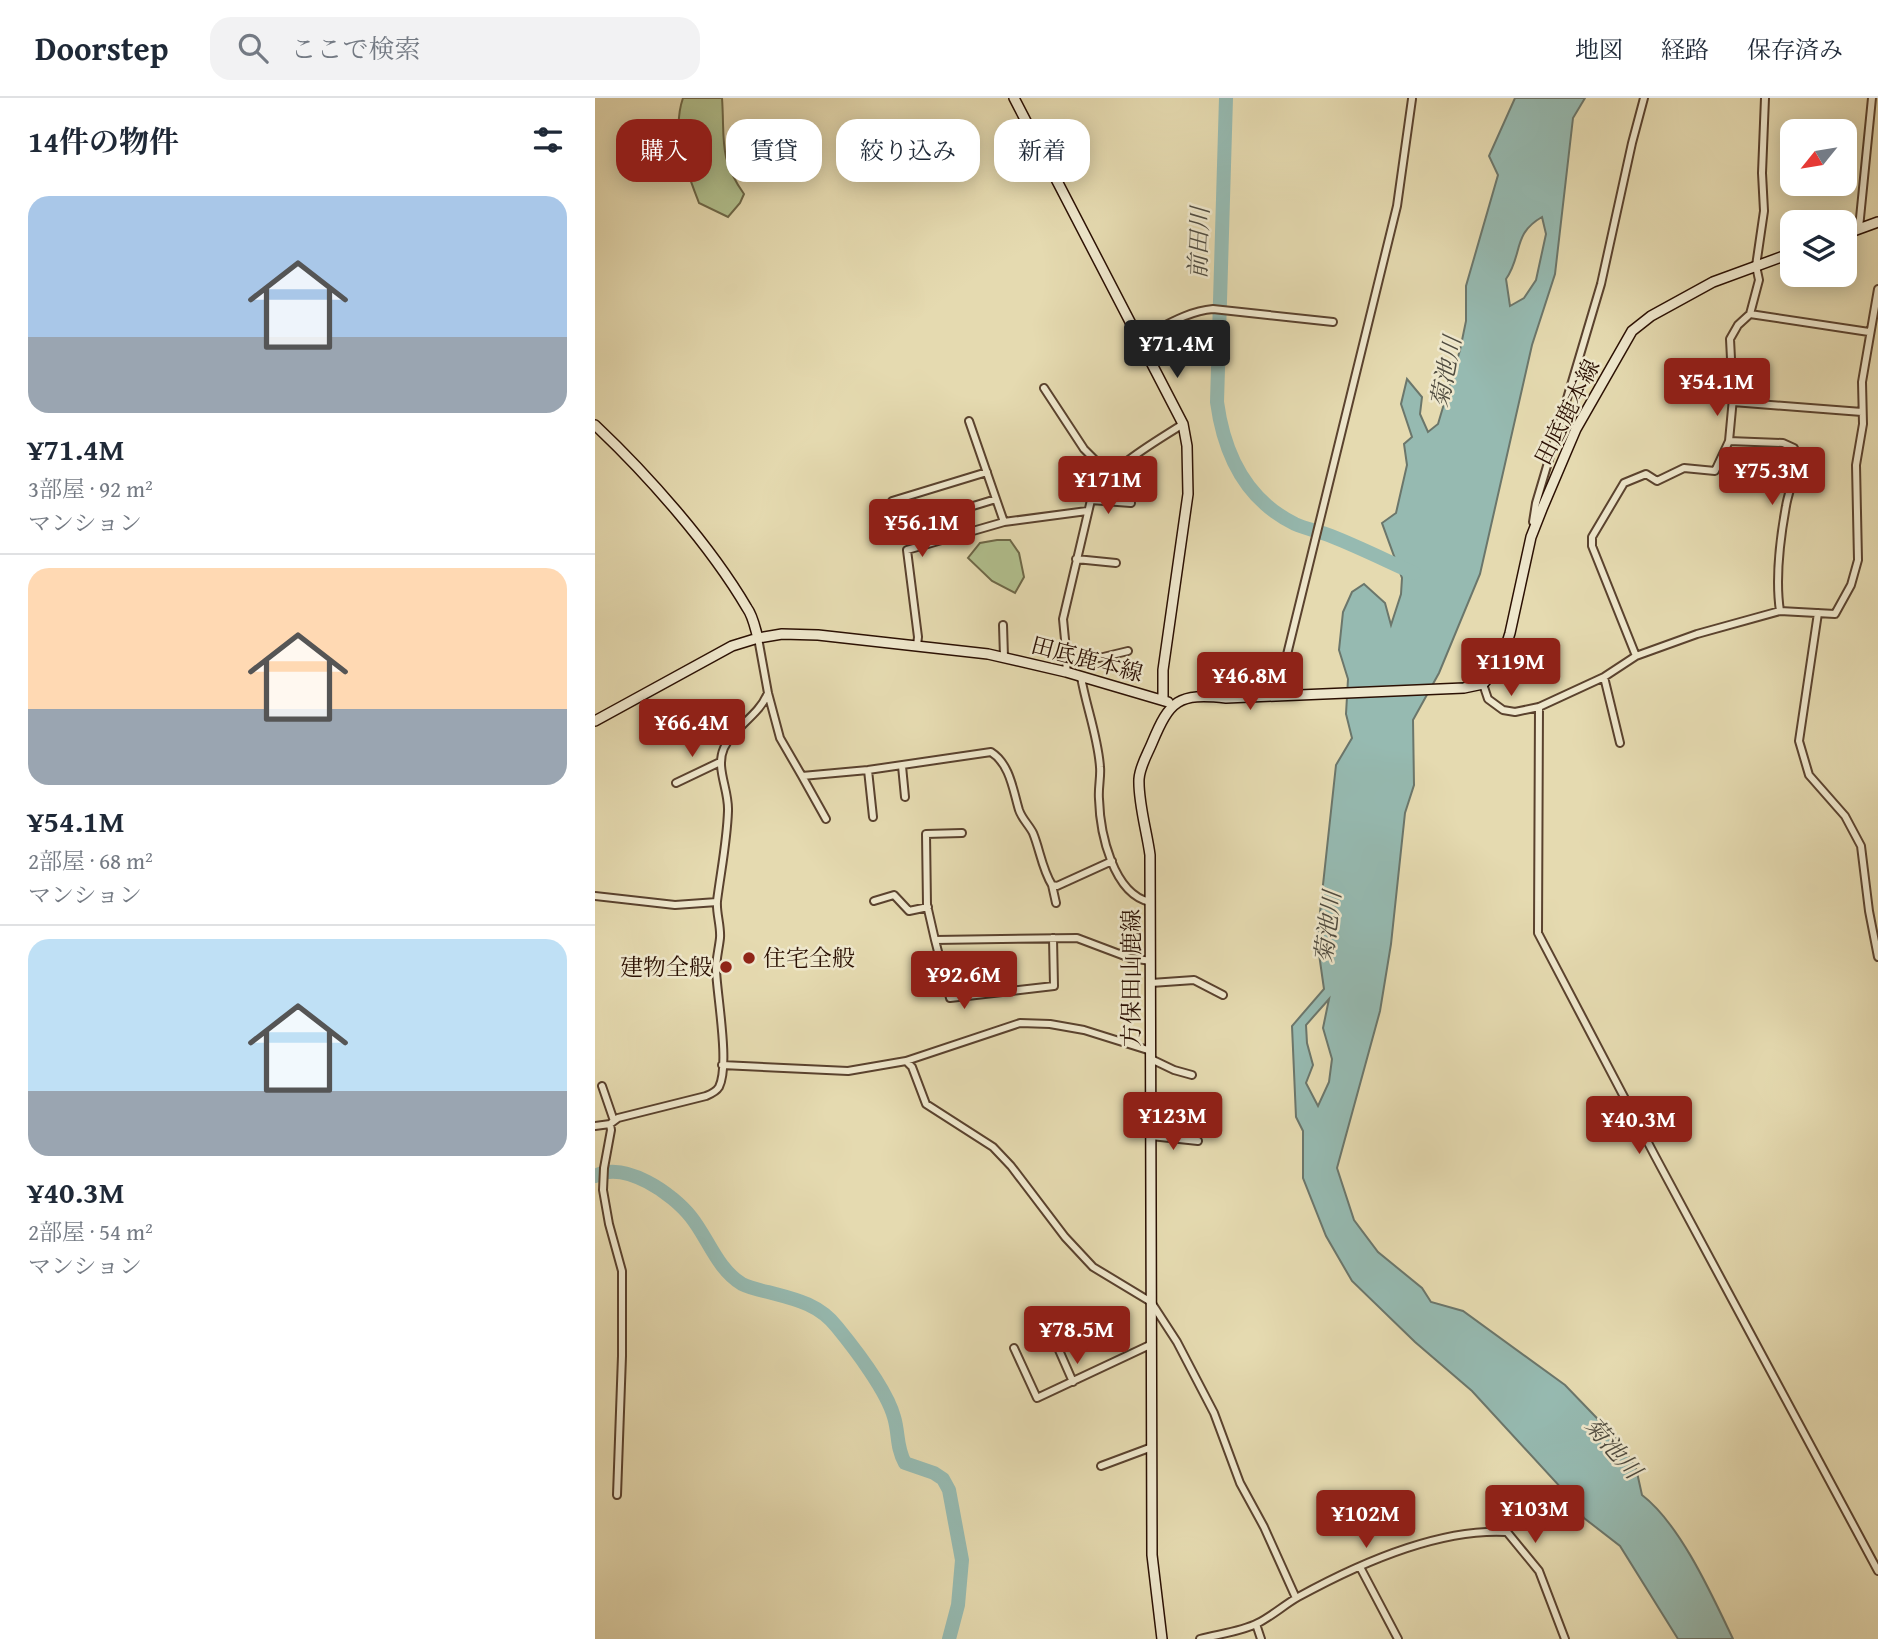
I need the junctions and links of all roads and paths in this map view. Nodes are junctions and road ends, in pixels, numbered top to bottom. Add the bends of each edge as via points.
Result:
1 (1014, 98) edge
2 (1644, 98) edge
3 (1765, 98) edge
4 (1872, 98) edge
5 (1412, 99) edge
6 (1878, 222) edge
7 (1859, 228) joint
8 (1780, 257) edge
9 (1756, 266) junction
10 (1878, 289) edge
11 (1750, 314) junction
12 (1333, 322) dead end
13 (1869, 332) junction
14 (1146, 352) junction
15 (1044, 388) dead end
16 (1733, 402) junction
17 (1862, 412) junction
18 (969, 421) dead end
19 (1183, 424) junction
20 (595, 425) edge
21 (1729, 441) junction
22 (987, 472) junction
23 (1108, 478) junction
24 (996, 499) junction
25 (1091, 500) junction
26 (892, 501) dead end
27 (1131, 503) dead end
28 (973, 506) dead end
29 (1087, 510) junction
30 (1005, 522) junction
31 (1531, 537) junction
32 (1076, 559) junction
33 (1116, 563) dead end
34 (1780, 611) junction
35 (1818, 613) junction
36 (1003, 625) dead end
37 (758, 638) junction
38 (917, 645) junction
39 (1128, 651) dead end
40 (1636, 656) junction
41 (1004, 657) junction
42 (1067, 660) junction
43 (1066, 672) junction
44 (1081, 677) junction
45 (1604, 677) junction
46 (1483, 684) junction
47 (768, 693) junction
48 (1281, 696) junction
49 (1163, 699) junction
50 (1173, 704) junction
51 (1539, 707) junction
52 (595, 721) edge
53 (1620, 743) dead end
54 (720, 762) junction
55 (902, 766) junction
56 (868, 770) junction
57 (802, 776) junction
58 (676, 783) dead end
59 (905, 797) dead end
60 (873, 817) dead end
61 (826, 820) dead end
62 (962, 832) dead end
63 (1112, 861) junction
64 (1052, 885) junction
65 (595, 896) edge
66 (874, 901) dead end
67 (717, 902) junction
68 (1150, 902) junction
69 (1056, 903) dead end
70 (928, 907) junction
71 (1053, 939) junction
72 (935, 940) junction
73 (1878, 957) edge
74 (1151, 961) junction
75 (1151, 983) junction
76 (1223, 995) dead end
77 (1151, 1055) junction
78 (906, 1061) junction
79 (722, 1065) junction
80 (1192, 1075) dead end
81 (602, 1086) dead end
82 (612, 1122) junction
83 (595, 1126) edge
84 (1151, 1136) junction
85 (1198, 1141) dead end
86 (1151, 1302) junction
87 (1051, 1332) dead end
88 (1152, 1344) junction
89 (1014, 1349) dead end
90 (1073, 1382) junction
91 (1152, 1447) junction
92 (1101, 1466) dead end
93 (617, 1495) dead end
94 (1360, 1567) junction
95 (1878, 1571) edge
96 (1296, 1598) junction
97 (1256, 1624) junction
98 (1162, 1639) edge
99 (1200, 1639) edge
100 (1261, 1639) edge
101 (1398, 1639) edge
102 (1565, 1639) edge

1 - 14 main road
2 - 31 street via 1601,284 1536,503
3 - 9 street via 1764,211
4 - 7 street
5 - 48 street via 1397,206 1281,679
6 - 7 main road
8 - 9 main road, 田底鹿本線
9 - 11 street via 1759,280
9 - 31 main road, 田底鹿本線 via 1713,282 1632,331 1577,429
10 - 13 street
11 - 13 street
11 - 16 street via 1730,339
12 - 14 street via 1202,310 1146,335
13 - 17 street
14 - 19 main road
15 - 23 street
16 - 17 street
16 - 21 street
17 - 35 street via 1856,465 1858,560 1835,614
18 - 22 street
19 - 23 street via 1146,446
19 - 49 main road via 1188,494 1163,670
20 - 37 main road via 694,532 749,610
21 - 34 street via 1783,443 1794,447 1798,457 1786,506 1778,579
21 - 40 street via 1715,471 1684,468 1657,481 1646,474 1624,483 1592,537
22 - 24 street
22 - 26 street
23 - 25 street
24 - 28 street
24 - 30 street
25 - 27 street
25 - 29 street
29 - 30 street
29 - 32 street
30 - 38 street via 907,550
31 - 46 main road, 田底鹿本線 via 1504,654
32 - 33 street
32 - 42 street via 1063,619
34 - 35 street
34 - 40 street
35 - 73 street via 1799,741 1809,775 1845,816 1861,846
36 - 41 street
37 - 38 main road, 田底鹿本線 via 817,635
37 - 47 street
37 - 52 main road, 田底鹿本線 via 723,651
38 - 41 main road, 田底鹿本線
39 - 42 street
40 - 45 street
41 - 43 main road, 田底鹿本線
42 - 43 street
43 - 44 main road, 田底鹿本線
44 - 49 main road, 田底鹿本線
44 - 63 street via 1100,766 1100,819
45 - 51 street
45 - 53 street
46 - 48 main road
46 - 51 street via 1488,699 1503,710
47 - 54 street via 725,746
47 - 57 street via 780,738
48 - 50 main road via 1194,696
49 - 50 main road, 田底鹿本線
50 - 68 main road, 方保田山鹿線 via 1139,777 1150,855
51 - 95 street via 1538,933
54 - 58 street
54 - 67 street via 729,809
55 - 56 street
55 - 59 street
55 - 64 street via 991,752 999,757
56 - 57 street
56 - 60 street
57 - 61 street
62 - 70 street via 926,834
63 - 64 street
63 - 68 street via 1132,895
64 - 69 street
65 - 67 street via 675,905
66 - 70 street via 894,895 909,911
67 - 79 street
68 - 74 main road, 方保田山鹿線
70 - 72 street
71 - 72 street
71 - 72 street via 1054,986 950,998
71 - 74 street via 1077,938
74 - 75 main road, 方保田山鹿線
75 - 76 street via 1194,980
75 - 77 main road, 方保田山鹿線
77 - 78 street via 1084,1030 1020,1023
77 - 80 street
77 - 84 main road, 方保田山鹿線
78 - 79 street via 848,1071
78 - 86 street via 926,1104 993,1147 1093,1268
79 - 82 street via 720,1084 713,1093
81 - 82 street
82 - 83 street
82 - 93 street via 603,1190 622,1271
84 - 85 street
84 - 86 main road, 方保田山鹿線
86 - 88 main road, 方保田山鹿線
86 - 96 street via 1214,1413 1240,1483
87 - 90 street
88 - 90 street
88 - 91 main road, 方保田山鹿線
89 - 90 street via 1037,1398
91 - 92 street
91 - 98 main road, 方保田山鹿線 via 1151,1555
94 - 96 street
94 - 101 street
94 - 102 street via 1449,1536 1507,1532 1539,1571
96 - 97 street
97 - 99 street
97 - 100 street

